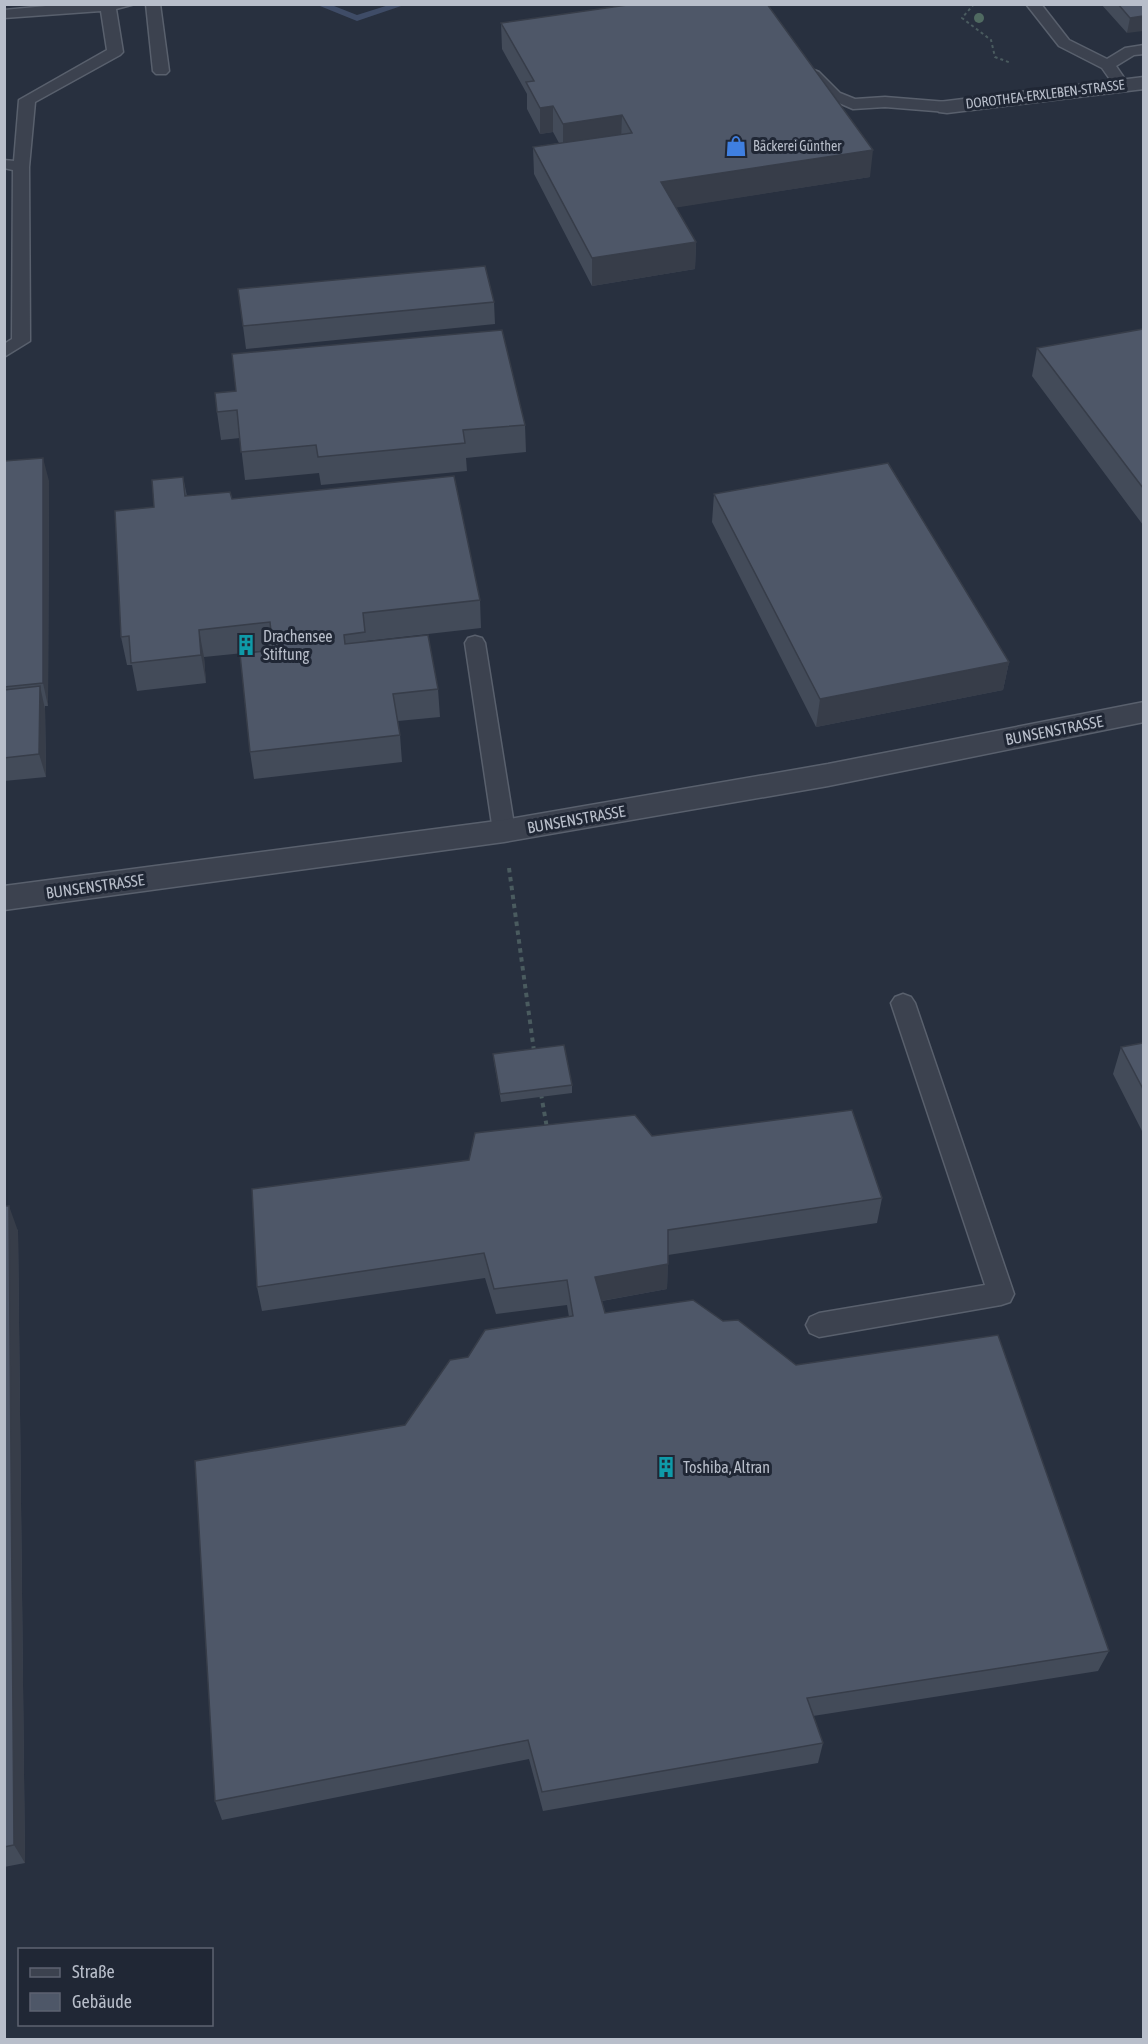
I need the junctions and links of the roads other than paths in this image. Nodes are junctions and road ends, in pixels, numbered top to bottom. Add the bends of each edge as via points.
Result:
1 (128, 4) edge
2 (153, 4) edge
3 (1033, 4) edge
4 (108, 6) junction
5 (4, 14) edge
6 (1143, 49) edge
7 (1107, 65) junction
8 (161, 71) dead end
9 (814, 75) edge
10 (1143, 83) edge
11 (1121, 85) junction
12 (947, 107) joint
13 (13, 165) edge
14 (4, 352) edge
15 (475, 644) dead end
16 (1143, 712) edge
17 (504, 831) junction
18 (4, 898) edge
19 (903, 1003) dead end
20 (819, 1325) dead end

1 - 4 lane
2 - 8 lane
3 - 7 lane via 1065,43
4 - 5 lane
4 - 13 lane via 114,52 27,100
6 - 7 lane via 1130,51
7 - 11 lane
9 - 12 lane via 835,96 853,104 885,102
10 - 11 street, DOROTHEA-ERXLEBEN-STRASSE
11 - 12 street, DOROTHEA-ERXLEBEN-STRASSE
13 - 14 lane via 21,341
15 - 17 lane
16 - 17 street, BUNSENSTRASSE via 828,775
17 - 18 street, BUNSENSTRASSE
19 - 20 lane via 1001,1294

